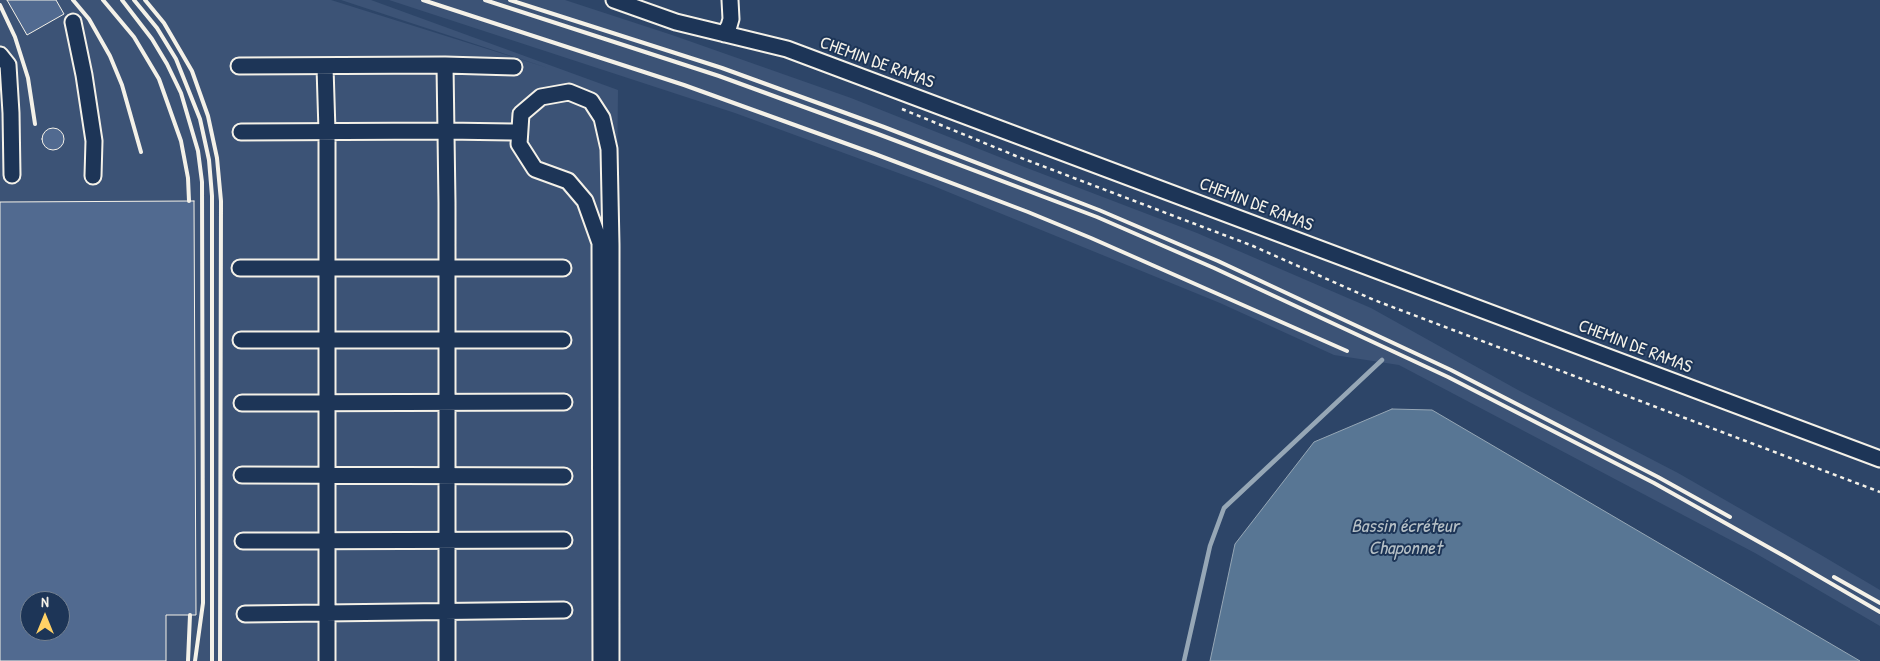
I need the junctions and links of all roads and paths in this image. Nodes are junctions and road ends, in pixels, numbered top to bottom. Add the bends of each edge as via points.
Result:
1 (614, 0) edge
2 (730, 0) edge
3 (73, 22) dead end
4 (724, 34) junction
5 (0, 55) edge
6 (445, 65) junction
7 (239, 66) dead end
8 (325, 67) junction
9 (514, 67) dead end
10 (898, 107) dead end
11 (327, 131) junction
12 (446, 131) junction
13 (241, 132) dead end
14 (512, 132) dead end
15 (12, 175) dead end
16 (93, 176) dead end
17 (240, 268) dead end
18 (327, 268) junction
19 (447, 268) junction
20 (563, 268) dead end
21 (241, 340) dead end
22 (327, 340) junction
23 (447, 340) junction
24 (563, 340) dead end
25 (564, 402) dead end
26 (242, 403) dead end
27 (327, 404) junction
28 (447, 404) junction
29 (1880, 459) edge
30 (242, 474) dead end
31 (327, 475) junction
32 (447, 476) junction
33 (564, 476) dead end
34 (1880, 492) edge
35 (327, 540) junction
36 (447, 540) junction
37 (564, 540) dead end
38 (243, 541) dead end
39 (564, 610) dead end
40 (327, 612) junction
41 (447, 612) junction
42 (244, 614) dead end
43 (327, 661) edge
44 (447, 661) edge
45 (601, 661) edge
46 (611, 661) edge

1 - 4 street, CHEMIN DE RAMAS via 676,22
2 - 4 street via 731,19
3 - 16 street via 94,141
4 - 29 street, CHEMIN DE RAMAS via 796,52
5 - 15 street via 8,65
6 - 8 street
6 - 9 street
6 - 12 street
7 - 8 street
8 - 11 street
10 - 34 path via 1016,156 1253,246 1374,300
11 - 12 street
11 - 13 street
11 - 18 street
12 - 14 street
12 - 19 street
17 - 18 street
18 - 19 street
18 - 22 street
19 - 20 street
19 - 23 street
21 - 22 street
22 - 23 street
22 - 27 street
23 - 24 street
23 - 28 street
25 - 28 street
26 - 27 street
27 - 28 street
27 - 31 street
28 - 32 street
30 - 31 street
31 - 32 street
31 - 35 street
32 - 33 street
32 - 36 street
35 - 36 street
35 - 38 street
35 - 40 street
36 - 37 street
36 - 41 street
39 - 41 street
40 - 41 street
40 - 42 street
40 - 43 street
41 - 44 street
45 - 46 street via 600,243 586,201 568,182 535,169 519,144 521,114 541,96 569,92 591,101 602,118 609,149

